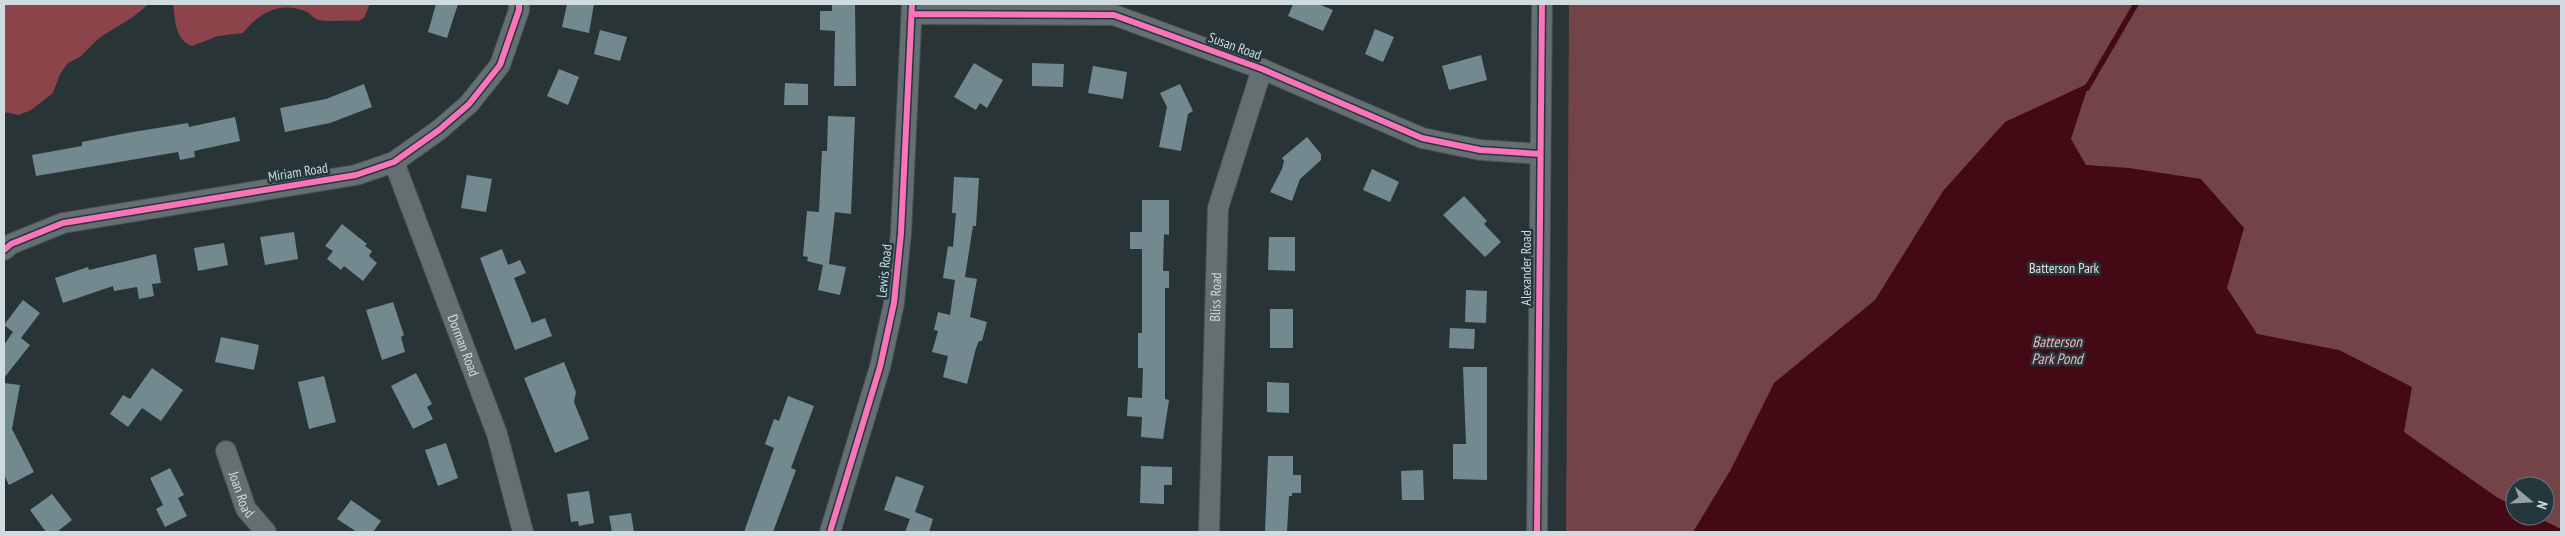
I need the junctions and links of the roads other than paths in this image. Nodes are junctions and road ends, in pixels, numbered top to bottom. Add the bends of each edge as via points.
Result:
1 (519, 4) edge
2 (1542, 4) edge
3 (913, 9) edge
4 (1262, 69) junction
5 (1540, 154) junction
6 (394, 162) junction
7 (4, 250) edge
8 (226, 451) dead end
9 (266, 532) edge
10 (523, 532) edge
11 (830, 532) edge
12 (1209, 532) edge
13 (1537, 532) edge

1 - 6 street, Miriam Road via 500,66 469,104
2 - 5 street, Alexander Road
3 - 4 street, Susan Road via 1114,15
3 - 11 street, Lewis Road via 894,303 880,367
4 - 5 street, Susan Road via 1422,138 1480,150
4 - 12 street, Bliss Road via 1218,208
5 - 13 street, Alexander Road
6 - 7 street, Miriam Road via 356,175 63,223 11,244
6 - 10 street, Dorman Road via 497,434
8 - 9 street, Joan Road via 246,509

